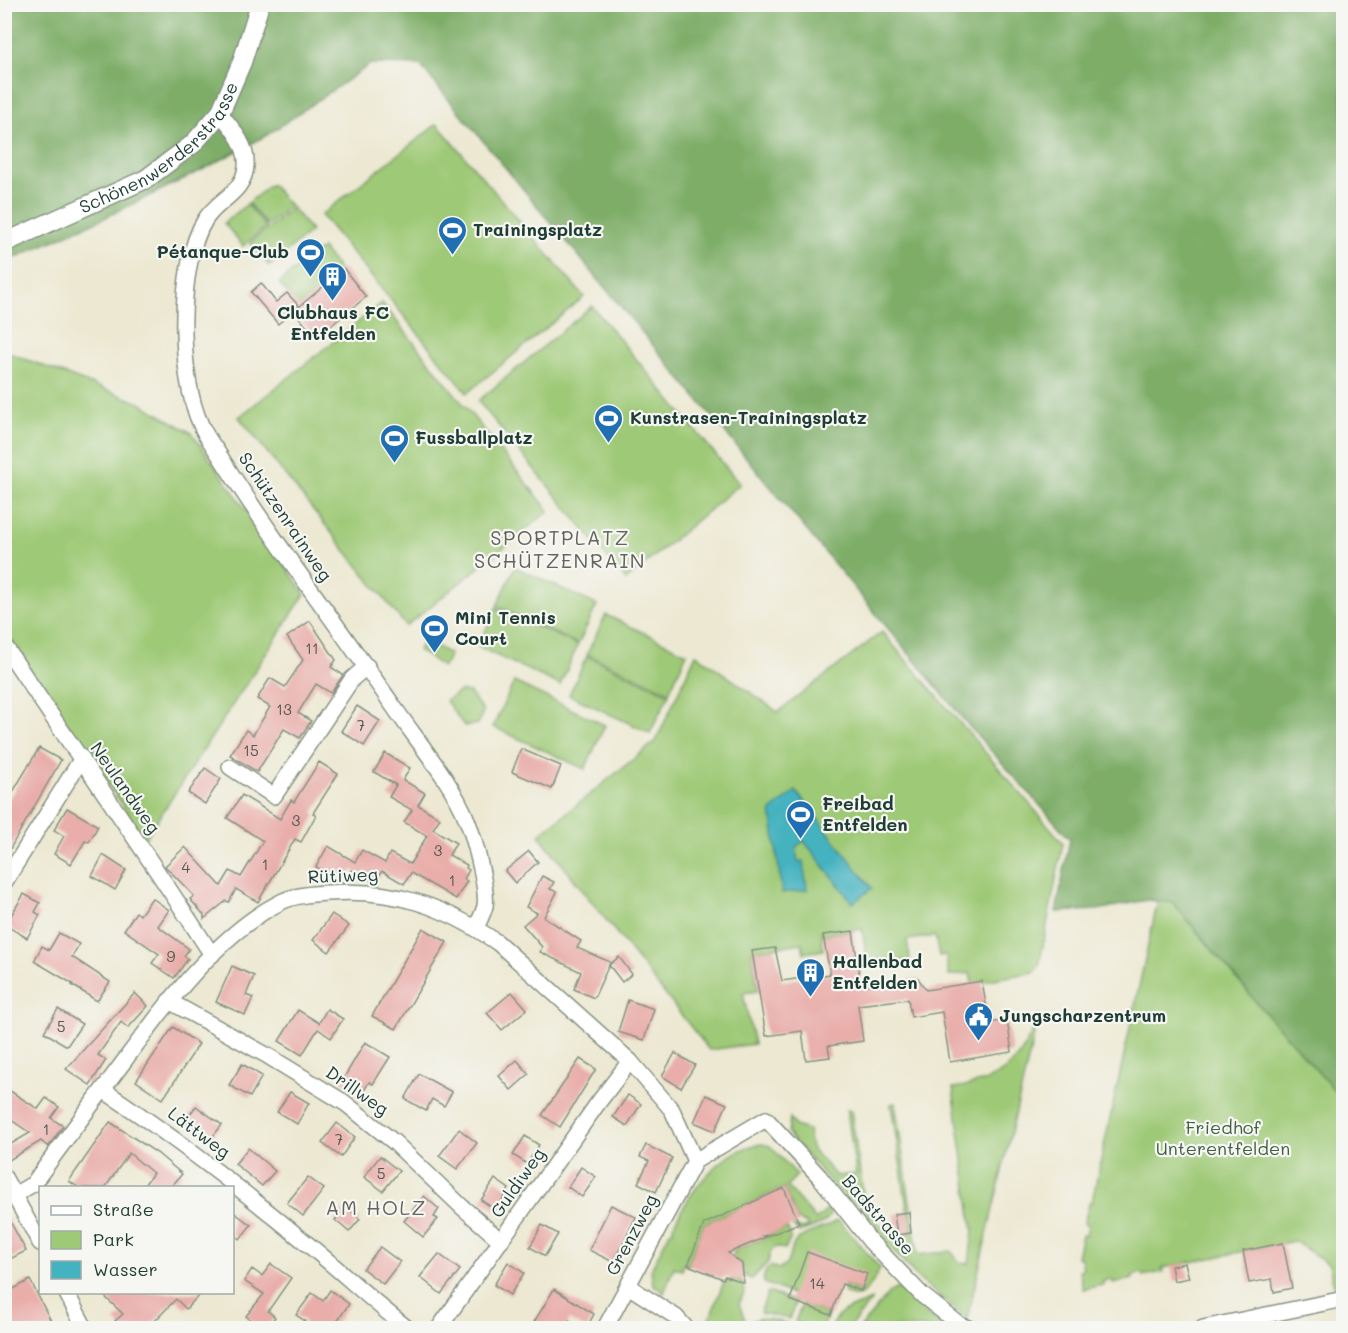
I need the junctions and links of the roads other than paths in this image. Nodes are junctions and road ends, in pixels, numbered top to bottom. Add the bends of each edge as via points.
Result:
1 (260, 4) edge
2 (220, 113) junction
3 (4, 243) edge
4 (4, 645) edge
5 (367, 666) junction
6 (82, 758) junction
7 (230, 767) dead end
8 (4, 883) edge
9 (476, 928) junction
10 (212, 955) junction
11 (169, 1001) junction
12 (630, 1061) junction
13 (103, 1090) junction
14 (695, 1161) junction
15 (4, 1177) edge
16 (14, 1195) junction
17 (39, 1241) edge
18 (501, 1241) junction
19 (628, 1286) junction
20 (67, 1294) edge
21 (1344, 1299) edge
22 (1264, 1322) edge
23 (85, 1329) edge
24 (407, 1329) edge
25 (439, 1329) edge
26 (605, 1329) edge
27 (686, 1329) edge
28 (968, 1329) edge
29 (1203, 1329) edge

1 - 2 street, Schönenwerderstrasse via 242,62
2 - 3 street, Schönenwerderstrasse via 193,144 146,179
2 - 5 street, Schützenrainweg via 237,134 246,168 241,185 205,219 193,247 183,323 190,390 200,424 239,487
4 - 6 street, Neulandweg
5 - 7 street via 352,679 274,796
5 - 9 street, Schützenrainweg via 467,819 480,863 485,905
6 - 8 street
6 - 10 street, Neulandweg
9 - 10 street, Rütiweg via 425,904 386,894 309,895 285,900 249,922
9 - 12 street, Rütiweg via 498,943
10 - 11 street, Rütiweg
11 - 13 street, Rütiweg
11 - 18 street, Drillweg via 345,1103 394,1142
12 - 14 street, Rütiweg via 672,1110
12 - 18 street, Guldiweg
13 - 16 street, Rütiweg via 33,1184
13 - 24 street, Lättweg via 226,1178
14 - 19 street, Grenzweg
14 - 28 street, Badstrasse via 766,1119 819,1176 870,1241 922,1295
15 - 16 street
16 - 17 street
18 - 25 street, Guldiweg
19 - 26 street, Grenzweg
19 - 27 street via 676,1317
20 - 23 street
21 - 22 street
22 - 29 street

